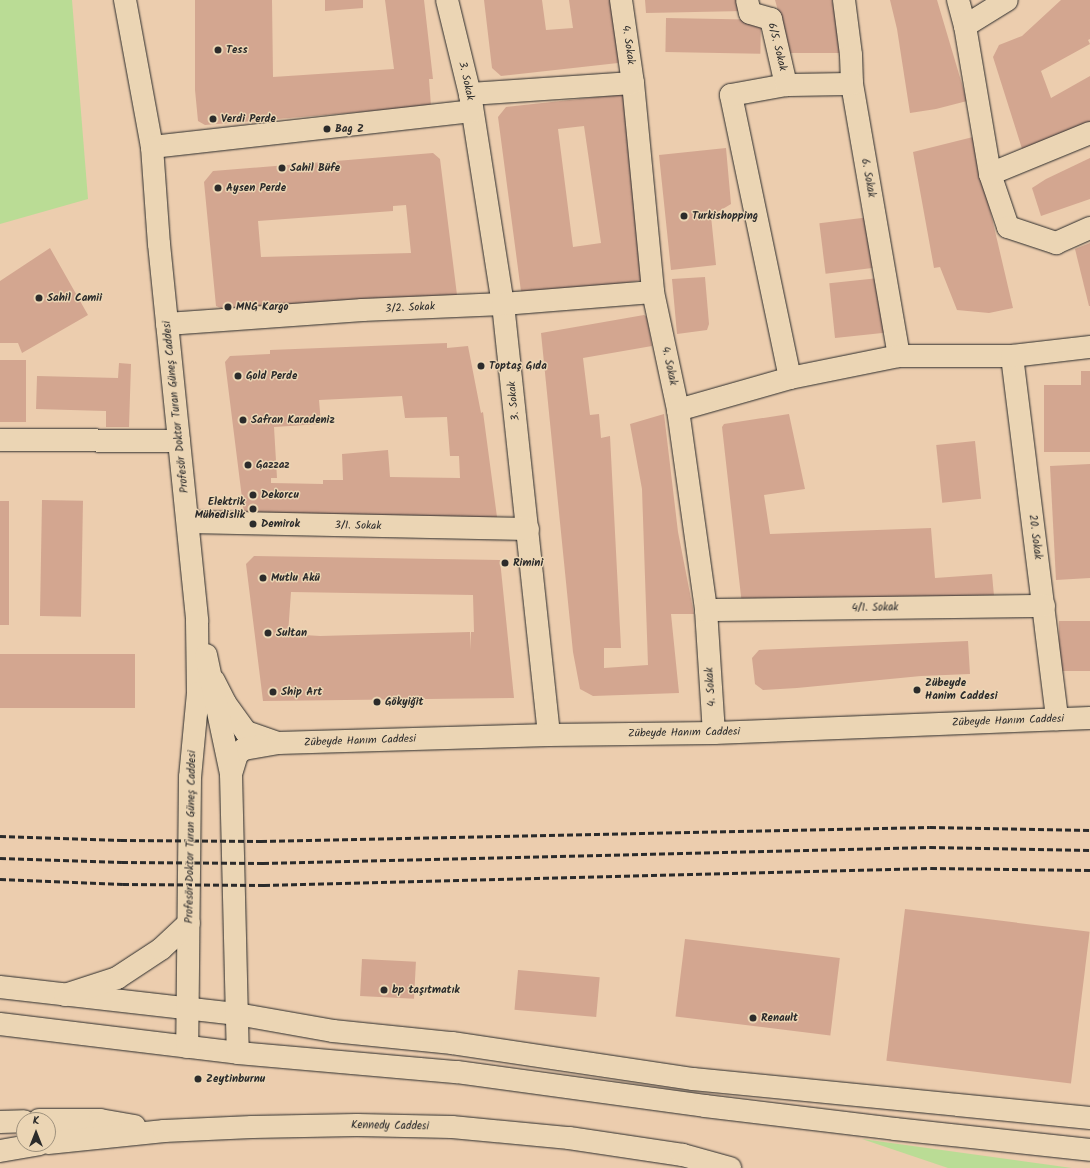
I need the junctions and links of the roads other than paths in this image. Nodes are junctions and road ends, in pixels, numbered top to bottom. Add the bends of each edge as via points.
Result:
1 (126, 0) edge
2 (447, 0) edge
3 (621, 0) edge
4 (747, 0) edge
5 (844, 0) edge
6 (958, 0) edge
7 (1006, 0) edge
8 (965, 26) junction
9 (633, 83) junction
10 (852, 84) junction
11 (786, 85) junction
12 (471, 102) junction
13 (1090, 133) edge
14 (152, 147) junction
15 (990, 174) junction
16 (1090, 228) edge
17 (653, 292) junction
18 (503, 304) junction
19 (167, 324) junction
20 (1090, 347) edge
21 (899, 356) junction
22 (1012, 356) junction
23 (790, 378) junction
24 (678, 410) junction
25 (0, 440) edge
26 (179, 441) junction
27 (188, 522) junction
28 (528, 529) junction
29 (1044, 606) junction
30 (706, 610) junction
31 (197, 621) junction
32 (212, 676) junction
33 (1090, 718) edge
34 (1057, 719) junction
35 (714, 733) junction
36 (549, 734) junction
37 (278, 744) junction
38 (231, 774) junction
39 (189, 923) junction
40 (0, 987) edge
41 (65, 995) junction
42 (188, 1008) junction
43 (237, 1014) junction
44 (0, 1024) edge
45 (187, 1047) junction
46 (238, 1053) junction
47 (1090, 1118) edge
48 (56, 1120) edge
49 (16, 1121) edge
50 (0, 1122) edge
51 (164, 1131) junction
52 (56, 1142) edge
53 (16, 1148) edge
54 (1090, 1150) edge
55 (0, 1151) edge
56 (730, 1168) edge

1 - 14 main road, Profesör Doktor Turan Güneş Caddesi
2 - 12 main road, 3. Sokak
3 - 9 main road, 4. Sokak
4 - 11 main road, 6/5. Sokak via 750,13 771,18
5 - 10 main road, 6. Sokak
6 - 8 main road
7 - 8 main road
8 - 15 main road
9 - 12 main road
9 - 17 main road, 4. Sokak
10 - 11 main road
10 - 21 main road, 6. Sokak
11 - 23 main road via 731,95
12 - 14 main road
12 - 18 main road, 3. Sokak
13 - 15 main road
14 - 19 main road, Profesör Doktor Turan Güneş Caddesi
15 - 16 main road via 1008,227 1056,243
17 - 18 main road, 3/2. Sokak
17 - 24 main road, 4. Sokak
18 - 19 main road, 3/2. Sokak via 362,310
18 - 28 main road, 3. Sokak
19 - 26 main road, Profesör Doktor Turan Güneş Caddesi
20 - 22 main road
21 - 22 main road
21 - 23 main road
22 - 29 main road, 20. Sokak
23 - 24 main road
24 - 30 main road, 4. Sokak
25 - 26 main road
26 - 27 main road, Profesör Doktor Turan Güneş Caddesi
27 - 28 main road, 3/1. Sokak
27 - 31 main road, Profesör Doktor Turan Güneş Caddesi
28 - 36 main road, 3. Sokak
29 - 30 main road, 4/1. Sokak
29 - 34 main road, 20. Sokak
30 - 35 main road, 4. Sokak
31 - 32 main road
31 - 39 main road, Profesör Doktor Turan Güneş Caddesi via 198,693 190,777
32 - 37 main road via 225,703 246,732
32 - 38 main road
33 - 34 main road, Zübeyde Hanım Caddesi
34 - 35 main road, Zübeyde Hanım Caddesi
35 - 36 main road, Zübeyde Hanım Caddesi
36 - 37 main road, Zübeyde Hanım Caddesi
37 - 38 main road, Zübeyde Hanım Caddesi via 244,749 237,754
38 - 43 main road
39 - 41 main road via 161,949 117,978
39 - 42 main road, Profesör Doktor Turan Güneş Caddesi
40 - 41 main road
41 - 42 main road
42 - 43 main road
42 - 45 main road, Profesör Doktor Turan Güneş Caddesi
43 - 46 main road
43 - 47 main road via 333,1032 452,1043 693,1079
44 - 45 main road
45 - 46 main road
46 - 54 main road via 458,1072 705,1106
48 - 51 main road via 100,1120
49 - 50 main road
51 - 52 main road, Kennedy Caddesi
51 - 56 main road, Kennedy Caddesi via 260,1127 452,1127 569,1138 683,1155
53 - 55 main road

